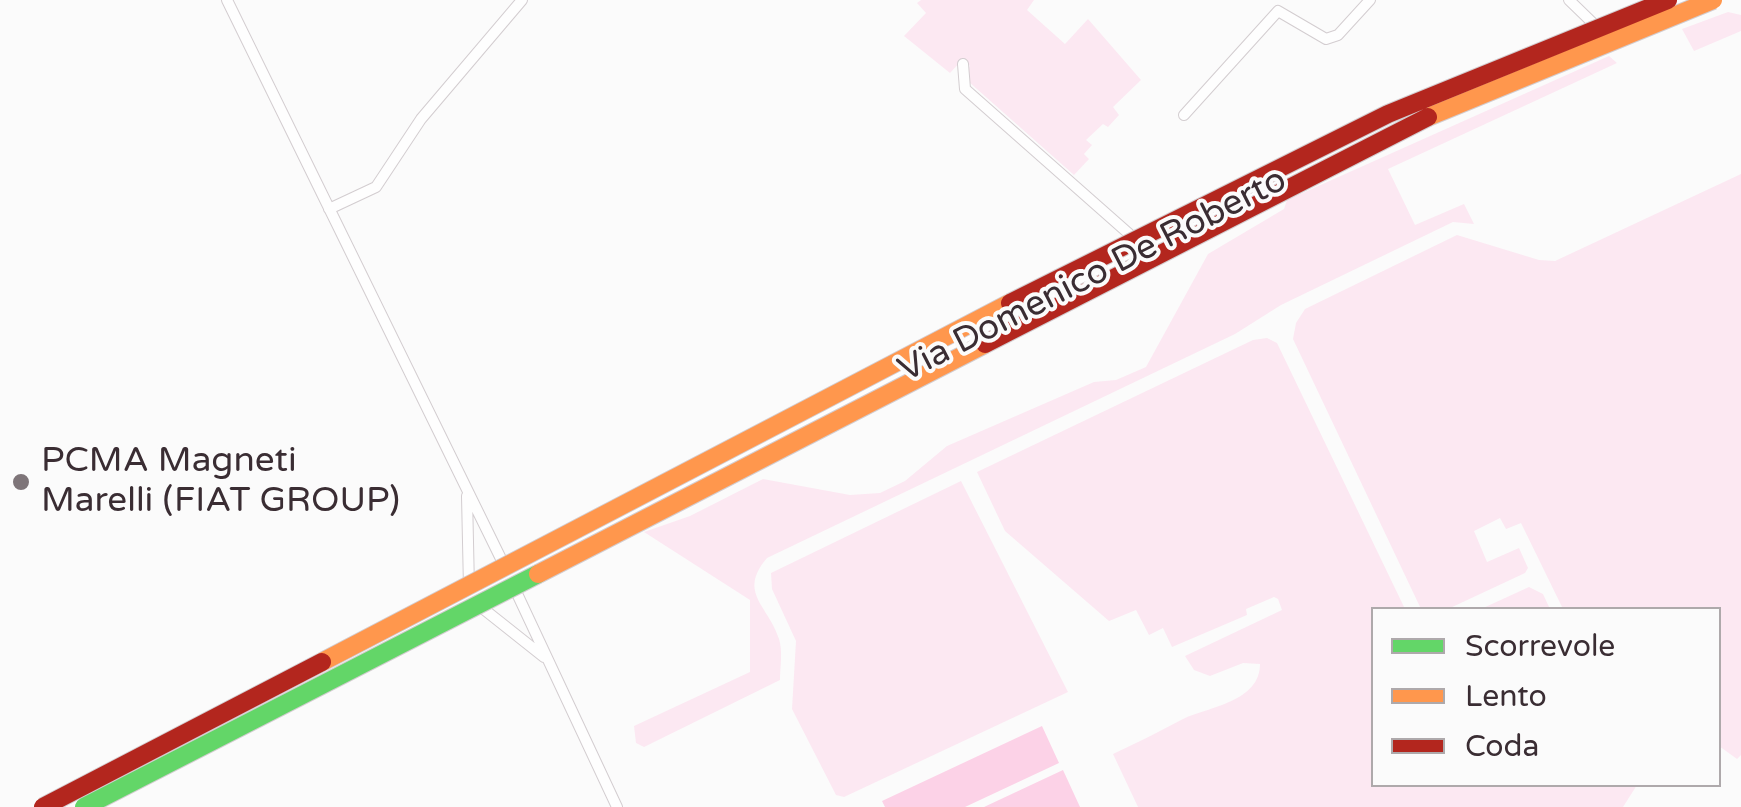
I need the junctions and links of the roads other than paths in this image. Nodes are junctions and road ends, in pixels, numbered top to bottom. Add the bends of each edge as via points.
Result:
1 (226, 0) edge
2 (522, 0) edge
3 (1370, 0) edge
4 (1569, 0) edge
5 (1649, 0) edge
6 (1668, 0) edge
7 (1689, 0) edge
8 (1713, 0) edge
9 (1603, 33) junction
10 (1571, 37) junction
11 (963, 64) dead end
12 (1184, 115) dead end
13 (329, 209) junction
14 (1146, 248) junction
15 (466, 490) junction
16 (510, 578) junction
17 (472, 597) junction
18 (548, 661) junction
19 (43, 807) edge
20 (59, 807) edge
21 (84, 807) edge
22 (616, 807) edge

1 - 13 street
2 - 13 street via 421,119 376,186
3 - 12 street via 1326,39 1278,11
4 - 9 street
5 - 10 highway, bridge
6 - 10 highway, bridge
7 - 9 street, Via Domenico De Roberto
8 - 21 highway, bridge via 1445,108
9 - 14 street, Via Domenico De Roberto via 1393,124
10 - 19 highway, bridge via 1388,114 1075,269
11 - 14 street via 965,89
13 - 15 street
14 - 16 street, Via Domenico De Roberto
15 - 16 street
15 - 17 street
16 - 17 street, Via Domenico De Roberto
16 - 18 street
17 - 18 street
17 - 20 street, Via Domenico De Roberto
18 - 22 street

